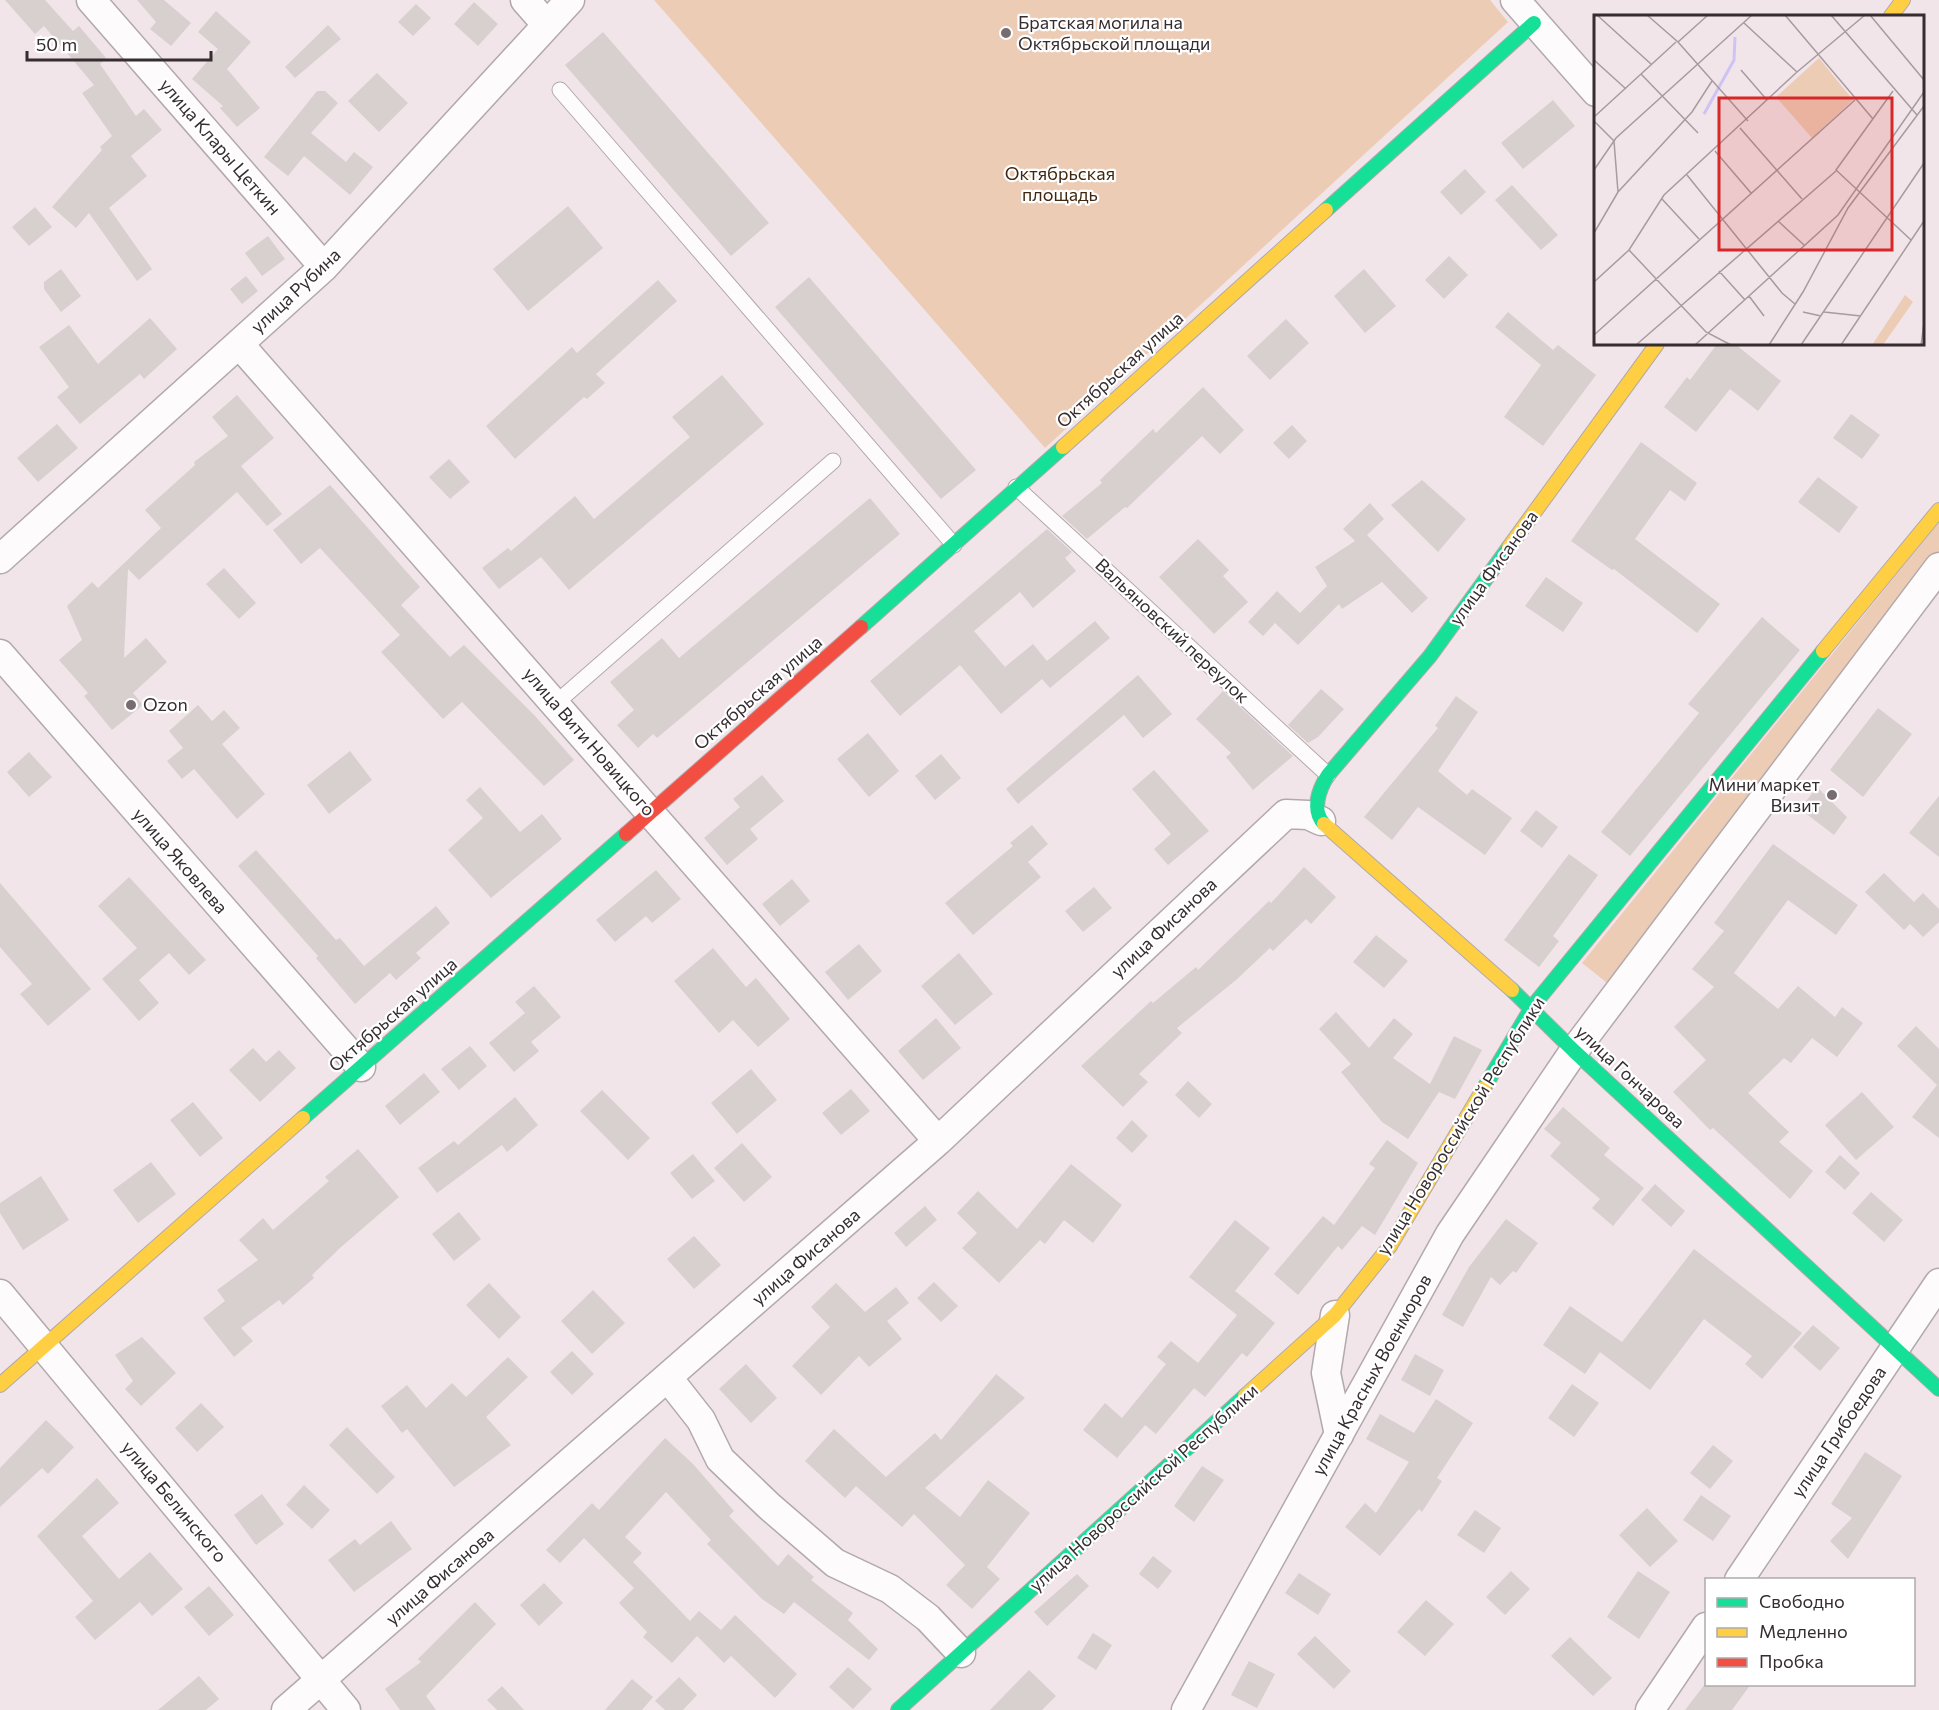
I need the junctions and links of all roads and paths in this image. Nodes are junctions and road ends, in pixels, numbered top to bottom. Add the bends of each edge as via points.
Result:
1 (91, 0) edge
2 (525, 0) edge
3 (570, 0) edge
4 (1515, 0) edge
5 (1903, 0) edge
6 (1892, 15) edge
7 (1534, 23) junction
8 (546, 24) junction
9 (560, 90) dead end
10 (1594, 90) edge
11 (324, 267) junction
12 (239, 344) junction
13 (1657, 345) edge
14 (833, 461) dead end
15 (1016, 487) junction
16 (1939, 510) edge
17 (954, 545) junction
18 (0, 559) edge
19 (1939, 567) edge
20 (0, 654) edge
21 (555, 704) junction
22 (1324, 780) junction
23 (650, 812) junction
24 (1286, 814) junction
25 (1321, 821) junction
26 (1532, 1006) junction
27 (1574, 1050) junction
28 (361, 1067) junction
29 (938, 1142) junction
30 (1939, 1283) edge
31 (0, 1294) edge
32 (1335, 1315) junction
33 (44, 1347) junction
34 (1896, 1349) junction
35 (668, 1378) junction
36 (0, 1385) edge
37 (1939, 1389) edge
38 (1339, 1435) junction
39 (1740, 1578) edge
40 (1705, 1630) edge
41 (961, 1653) junction
42 (323, 1680) junction
43 (286, 1710) edge
44 (346, 1710) edge
45 (898, 1710) edge
46 (1186, 1710) edge
47 (1650, 1710) edge

1 - 11 street, улица Клары Цеткин
2 - 8 street
3 - 8 street, улица Рубина
4 - 7 street
5 - 6 street
7 - 10 street
7 - 15 street, Октябрьская улица
8 - 11 street, улица Рубина
9 - 17 lane
11 - 12 street, улица Рубина
12 - 18 street, улица Рубина
12 - 21 street, улица Вити Новицкого
13 - 22 street, улица Фисанова via 1430,656
14 - 21 lane
15 - 17 street, Октябрьская улица
15 - 22 lane, Вальяновский переулок
16 - 26 street, улица Новороссийской Республики
17 - 23 street, Октябрьская улица
19 - 27 street
20 - 28 street, улица Яковлева
21 - 23 street, улица Вити Новицкого
22 - 24 street, улица Фисанова
22 - 25 street via 1316,809
23 - 28 street, Октябрьская улица
23 - 29 street, улица Вити Новицкого
24 - 25 street via 1308,815
24 - 29 street, улица Фисанова
25 - 26 street, улица Гончарова
26 - 27 street, улица Гончарова
26 - 32 street, улица Новороссийской Республики via 1390,1246
27 - 34 street, улица Гончарова
27 - 38 street, улица Красных Военморов via 1450,1234
28 - 33 street, Октябрьская улица
29 - 35 street, улица Фисанова
30 - 34 street, улица Грибоедова
31 - 33 street, улица Белинского
32 - 38 street via 1326,1373
32 - 41 street, улица Новороссийской Республики
33 - 36 street, Октябрьская улица
33 - 42 street, улица Белинского
34 - 37 street, улица Гончарова
34 - 39 street, улица Грибоедова
35 - 41 street via 701,1420 720,1459 769,1506 835,1563 890,1589 928,1618
35 - 42 street, улица Фисанова
38 - 46 street, улица Красных Военморов
40 - 47 street
41 - 45 street, улица Новороссийской Республики
42 - 43 street, улица Фисанова
42 - 44 street, улица Белинского

